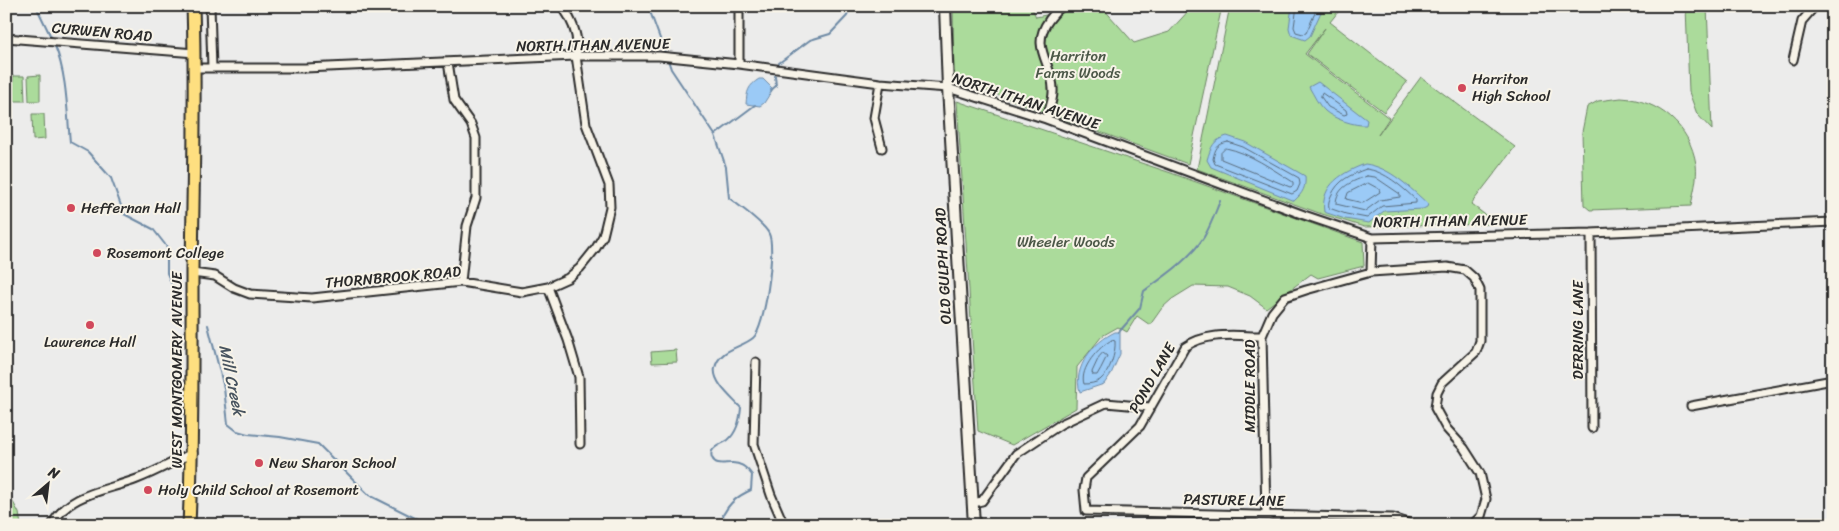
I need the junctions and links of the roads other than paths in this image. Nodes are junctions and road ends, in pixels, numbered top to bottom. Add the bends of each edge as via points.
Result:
1 (193, 6) edge
2 (210, 6) edge
3 (562, 6) edge
4 (739, 6) edge
5 (945, 6) edge
6 (1062, 6) edge
7 (1815, 6) edge
8 (6, 38) edge
9 (195, 53) junction
10 (576, 56) junction
11 (1792, 60) dead end
12 (448, 62) junction
13 (739, 64) junction
14 (195, 68) junction
15 (212, 68) junction
16 (880, 83) junction
17 (948, 88) junction
18 (1046, 119) junction
19 (882, 148) dead end
20 (1833, 222) edge
21 (1591, 233) junction
22 (1372, 238) junction
23 (1371, 272) junction
24 (192, 273) junction
25 (462, 282) junction
26 (548, 287) junction
27 (1262, 336) junction
28 (756, 362) dead end
29 (1833, 380) edge
30 (1691, 406) dead end
31 (1150, 407) junction
32 (1592, 428) dead end
33 (580, 444) dead end
34 (193, 453) junction
35 (1086, 478) joint
36 (973, 503) junction
37 (1266, 514) junction
38 (52, 525) edge
39 (190, 525) edge
40 (784, 525) edge
41 (974, 525) edge
42 (1414, 525) edge
43 (1472, 525) edge

1 - 9 main road, WEST MONTGOMERY AVENUE
2 - 15 street
3 - 10 street, THORNBROOK ROAD via 574,26 578,48
4 - 13 street
5 - 17 street, OLD GULPH ROAD
6 - 18 street via 1047,22 1041,37 1042,55 1054,91
7 - 11 street via 1802,21
8 - 9 street, CURWEN ROAD
9 - 14 main road, WEST MONTGOMERY AVENUE
10 - 12 street, NORTH ITHAN AVENUE
10 - 13 street, NORTH ITHAN AVENUE via 660,56
10 - 26 street, THORNBROOK ROAD via 586,124 609,185 610,207 604,236 596,248 575,273
12 - 15 street, NORTH ITHAN AVENUE
12 - 25 street via 454,100 471,124 476,138 476,198 467,226
13 - 16 street, NORTH ITHAN AVENUE
14 - 15 street, NORTH ITHAN AVENUE
14 - 24 main road, WEST MONTGOMERY AVENUE
16 - 17 street, NORTH ITHAN AVENUE
16 - 19 street via 874,118
17 - 18 street, NORTH ITHAN AVENUE
17 - 36 street, OLD GULPH ROAD
18 - 22 street, NORTH ITHAN AVENUE
20 - 21 street, NORTH ITHAN AVENUE
21 - 22 street, NORTH ITHAN AVENUE
21 - 32 street, DERRING LANE
22 - 23 street
23 - 27 street, MIDDLE ROAD via 1285,297 1272,313
23 - 43 street via 1447,267 1465,270 1480,290 1480,341 1476,352 1442,383 1435,408 1482,479 1486,499 1480,516
24 - 25 street, THORNBROOK ROAD via 215,276 250,294 287,298 335,297
24 - 34 main road, WEST MONTGOMERY AVENUE
25 - 26 street, THORNBROOK ROAD via 522,292
26 - 33 street via 579,377
27 - 31 street, POND LANE via 1209,337 1193,341 1185,347
27 - 37 street, MIDDLE ROAD
28 - 40 street via 754,444
29 - 30 street
31 - 35 street, POND LANE via 1140,426
31 - 36 street via 1106,403 1061,424 1016,454 982,501
34 - 38 street via 138,478 73,501 57,514
34 - 39 main road, WEST MONTGOMERY AVENUE
35 - 37 street, PASTURE LANE via 1086,511
36 - 41 street, OLD GULPH ROAD
37 - 42 street, PASTURE LANE via 1393,518

